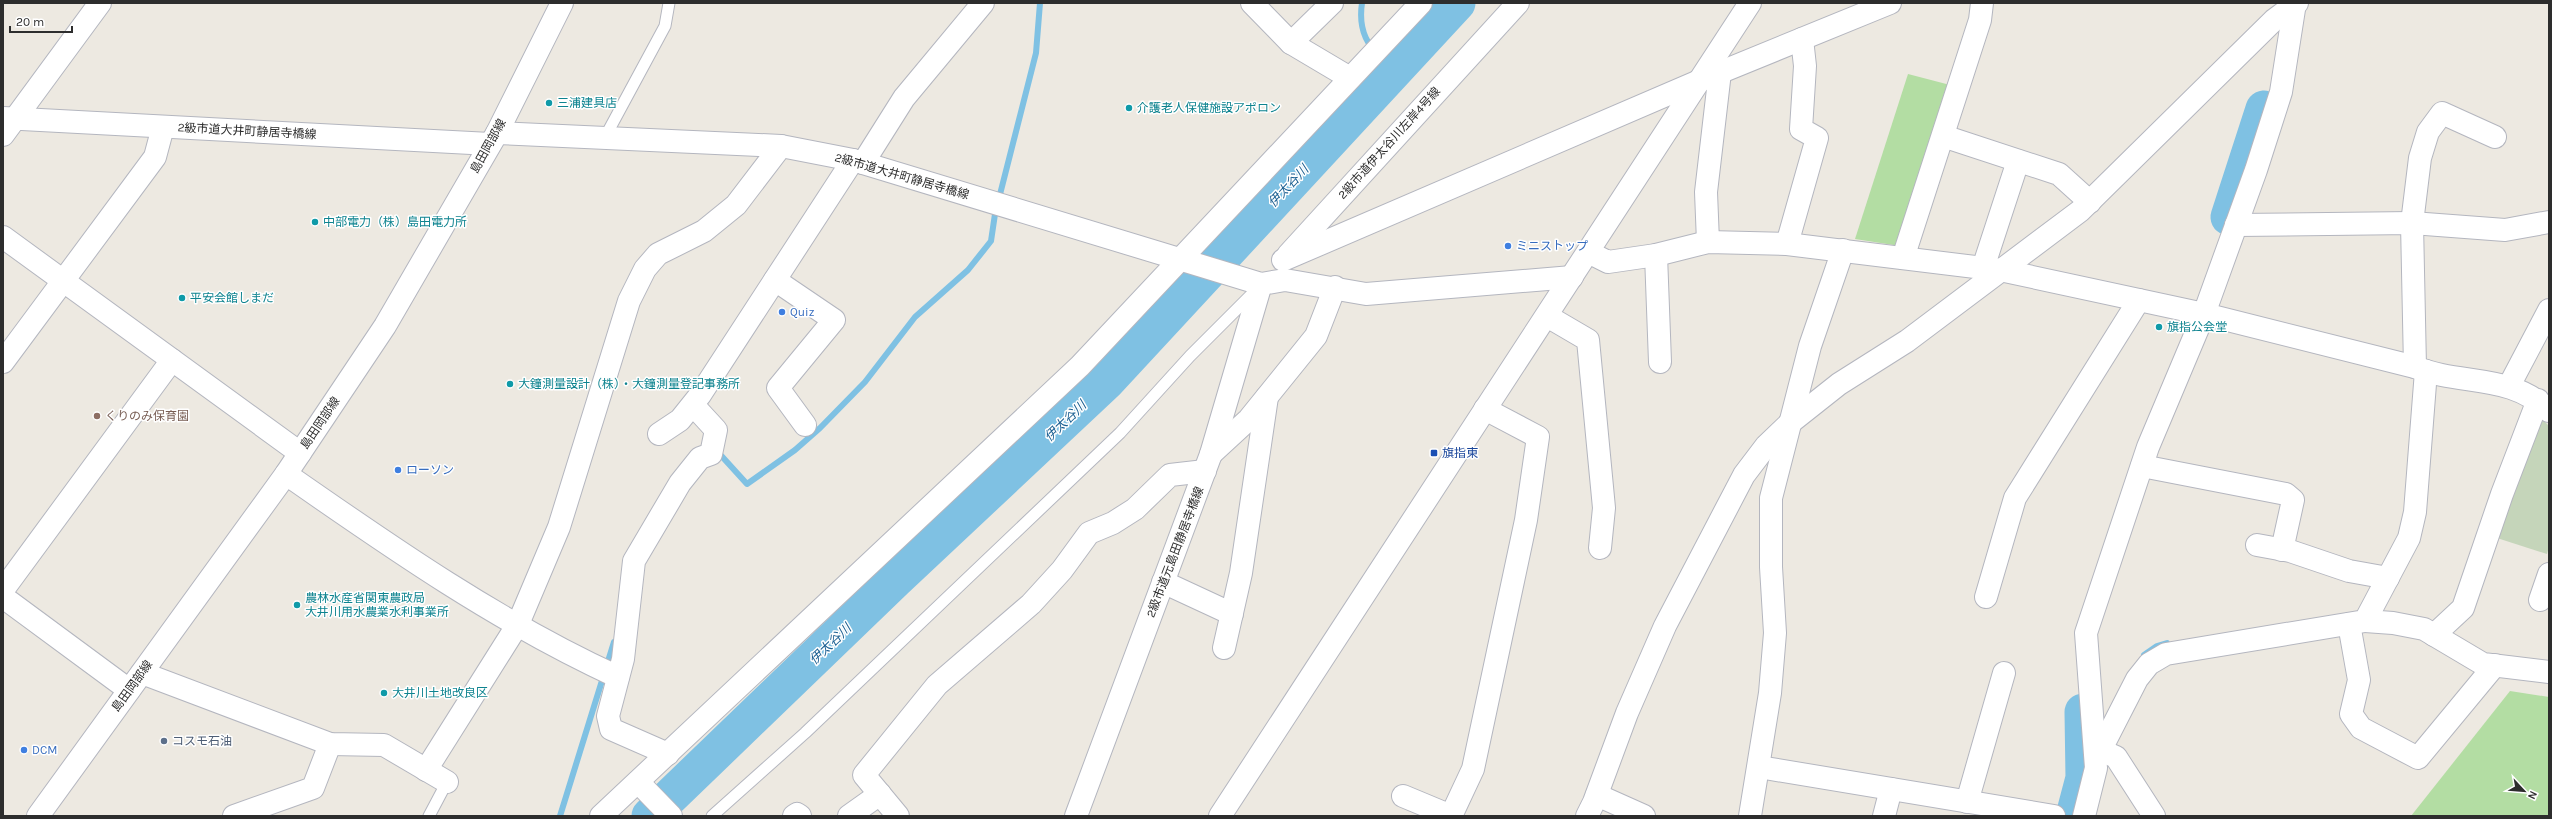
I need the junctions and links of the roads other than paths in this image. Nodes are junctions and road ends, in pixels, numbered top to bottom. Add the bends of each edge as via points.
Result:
1 (100, 3) edge
2 (562, 3) edge
3 (669, 3) edge
4 (983, 3) edge
5 (1252, 3) edge
6 (1332, 3) edge
7 (1421, 3) edge
8 (1518, 3) edge
9 (1750, 3) edge
10 (1890, 3) edge
11 (1982, 3) edge
12 (2296, 4) edge
13 (1802, 39) junction
14 (1291, 43) junction
15 (1720, 72) junction
16 (1350, 78) junction
17 (1699, 81) junction
18 (7, 124) edge
19 (163, 127) junction
20 (1943, 136) junction
21 (494, 138) junction
22 (2495, 138) dead end
23 (604, 139) junction
24 (781, 146) junction
25 (2018, 161) junction
26 (858, 162) junction
27 (2090, 202) junction
28 (2549, 222) edge
29 (2412, 223) junction
30 (2236, 225) junction
31 (3, 237) edge
32 (1708, 242) junction
33 (1787, 244) junction
34 (1843, 250) junction
35 (1588, 252) junction
36 (1656, 255) junction
37 (1903, 258) junction
38 (1283, 260) junction
39 (1184, 261) junction
40 (1991, 269) junction
41 (1572, 277) junction
42 (775, 280) junction
43 (63, 281) junction
44 (1257, 283) junction
45 (1335, 288) junction
46 (2138, 300) junction
47 (2549, 310) edge
48 (2204, 314) junction
49 (1547, 316) junction
50 (172, 360) junction
51 (3, 362) edge
52 (1660, 362) dead end
53 (2421, 369) junction
54 (2509, 386) junction
55 (1267, 397) junction
56 (693, 405) junction
57 (2543, 405) edge
58 (1486, 409) junction
59 (1791, 422) junction
60 (805, 425) dead end
61 (659, 434) dead end
62 (300, 453) junction
63 (1208, 463) junction
64 (2142, 466) junction
65 (286, 474) junction
66 (2257, 545) dead end
67 (1600, 548) dead end
68 (2282, 550) junction
69 (2549, 574) edge
70 (2388, 578) junction
71 (1163, 582) junction
72 (3, 590) edge
73 (1986, 596) dead end
74 (3, 597) edge
75 (2540, 600) dead end
76 (1232, 614) junction
77 (2357, 623) junction
78 (518, 624) junction
79 (2434, 635) junction
80 (1224, 648) dead end
81 (2495, 665) junction
82 (2549, 672) edge
83 (2004, 673) dead end
84 (618, 677) junction
85 (136, 682) junction
86 (330, 744) junction
87 (668, 754) junction
88 (2098, 755) junction
89 (1759, 767) junction
90 (426, 770) junction
91 (447, 782) joint
92 (638, 782) junction
93 (1891, 789) junction
94 (880, 794) junction
95 (1597, 795) junction
96 (1403, 796) dead end
97 (1967, 802) junction
98 (38, 816) edge
99 (234, 816) edge
100 (429, 816) edge
101 (601, 816) edge
102 (671, 816) edge
103 (712, 816) edge
104 (794, 816) edge
105 (800, 816) edge
106 (849, 816) edge
107 (898, 816) edge
108 (1076, 816) edge
109 (1220, 816) edge
110 (1451, 816) edge
111 (1587, 816) edge
112 (1644, 816) edge
113 (1750, 816) edge
114 (1884, 816) edge
115 (2054, 816) edge
116 (2084, 816) edge
117 (2154, 816) edge

1 - 18 street
2 - 21 street, 島田岡部線
3 - 23 lane via 665,26
4 - 26 street via 904,98
5 - 14 street
6 - 14 street
7 - 16 street
8 - 38 street, 2級市道伊太谷川左岸4号線
9 - 17 street
10 - 13 street
11 - 20 street via 1980,20
12 - 27 street via 2274,20
12 - 30 street via 2281,92
13 - 15 street
13 - 33 street via 1805,66 1801,129 1817,138
14 - 16 street
15 - 17 street
15 - 32 street via 1706,192
16 - 39 street
17 - 35 street
17 - 38 street
18 - 19 street, 2級市道大井町静居寺橋線
19 - 21 street, 2級市道大井町静居寺橋線
19 - 43 street via 155,157
20 - 25 street
20 - 37 street
21 - 23 street, 2級市道大井町静居寺橋線
21 - 62 street, 島田岡部線 via 385,326
22 - 29 street via 2442,113 2428,132 2420,158
23 - 24 street, 2級市道大井町静居寺橋線
24 - 26 street, 2級市道大井町静居寺橋線
24 - 78 street via 736,205 704,232 658,254 645,269 629,301 559,527
25 - 27 street via 2059,174
25 - 40 street
26 - 39 street, 2級市道大井町静居寺橋線
26 - 42 street
27 - 40 street
28 - 29 street via 2505,230
29 - 30 street
29 - 53 street
30 - 48 street
31 - 43 street
32 - 33 street
32 - 36 street
33 - 34 street
34 - 37 street
34 - 59 street via 1810,346
35 - 36 street via 1608,262
35 - 41 street
36 - 52 street
37 - 40 street
38 - 44 street, 2級市道伊太谷川左岸4号線
39 - 44 street, 2級市道大井町静居寺橋線
39 - 87 street via 1080,366
40 - 46 street
40 - 59 street via 1906,341 1839,384
41 - 45 street via 1366,294
41 - 49 street
42 - 56 street
42 - 60 street via 834,320 778,388
43 - 50 street
43 - 51 street
44 - 45 street via 1285,280
44 - 63 street, 2級市道元島田静居寺橋線
44 - 103 lane via 1120,433 805,733
45 - 55 street via 1316,336
46 - 48 street
46 - 73 street via 2015,498
47 - 54 street
48 - 53 street
48 - 64 street
49 - 58 street
49 - 67 street via 1588,340 1604,508
50 - 62 street
50 - 72 street
53 - 54 street via 2435,375
53 - 70 street via 2416,512 2408,538
54 - 57 street via 2521,390
55 - 63 street
55 - 76 street via 1241,573
56 - 61 street via 680,420
56 - 84 street via 716,430 712,454 700,458 680,483 634,561 623,659
57 - 79 street via 2502,494 2463,608
58 - 109 street
58 - 110 street via 1538,437 1526,520 1473,769
59 - 89 street via 1771,498 1771,568 1775,633 1770,693
59 - 95 street via 1766,446 1744,475 1665,626 1627,712
62 - 65 street, 島田岡部線
63 - 71 street, 2級市道元島田静居寺橋線
63 - 94 street via 1170,475 1135,508 1113,523 1089,533 1062,570 1031,604 937,685 864,775
64 - 68 street via 2286,494 2293,500
64 - 88 street via 2086,633
65 - 78 street via 398,552
65 - 85 street, 島田岡部線
66 - 68 street
68 - 70 street via 2349,571
69 - 75 street
70 - 77 street
71 - 76 street
71 - 108 street, 2級市道元島田静居寺橋線
74 - 85 street
76 - 80 street
77 - 79 street via 2393,623 2424,629
77 - 81 street via 2359,680 2351,714 2361,728 2418,758
77 - 88 street via 2166,654 2149,664 2137,679
78 - 84 street via 563,652
78 - 90 street
79 - 81 street via 2483,664
81 - 82 street
83 - 97 street
84 - 87 street via 608,716 611,729
85 - 86 street
85 - 98 street, 島田岡部線
86 - 90 street via 384,745
86 - 99 street via 314,788
87 - 92 street
88 - 116 street
88 - 117 street via 2116,757
89 - 93 street
89 - 113 street
90 - 91 street
91 - 100 lane
92 - 101 street
92 - 102 street
93 - 97 street
93 - 114 street
94 - 106 street
94 - 107 street
95 - 111 street
95 - 112 street
96 - 110 street
97 - 115 street
104 - 105 street

